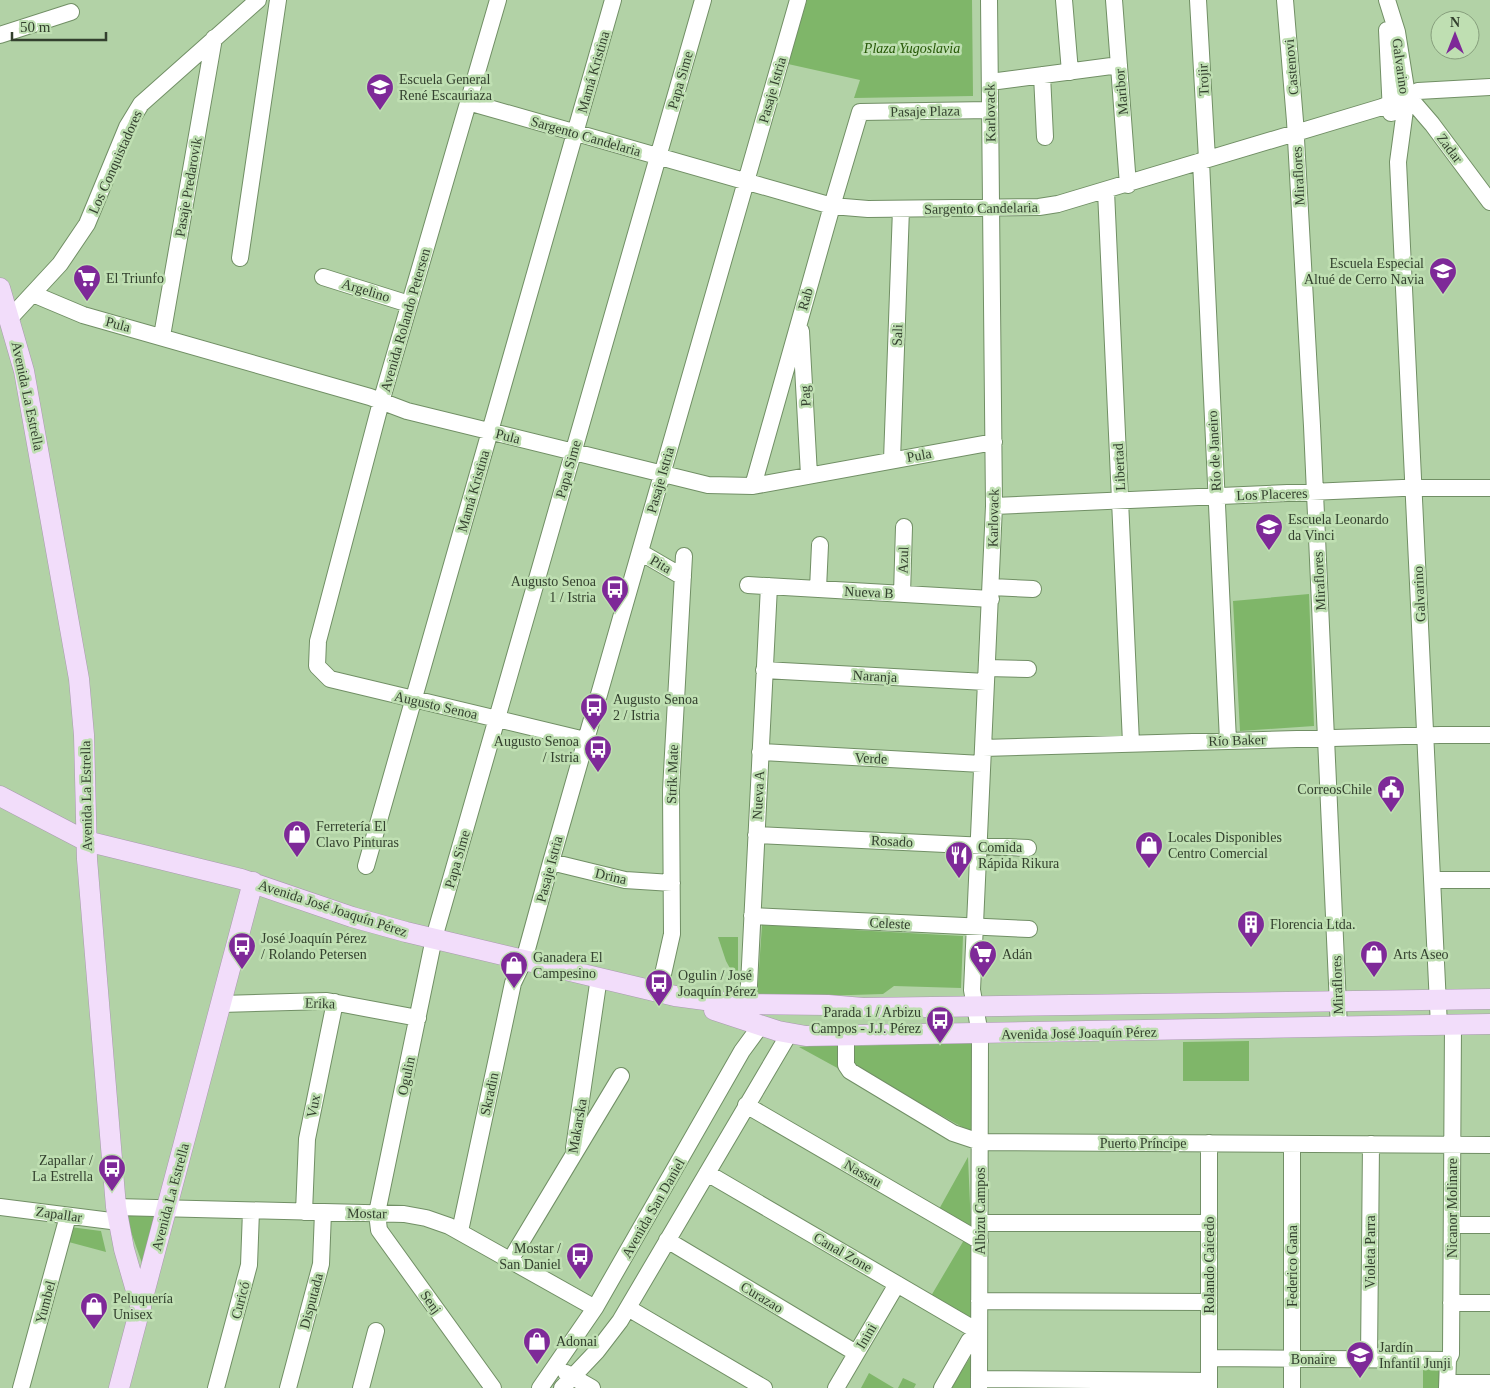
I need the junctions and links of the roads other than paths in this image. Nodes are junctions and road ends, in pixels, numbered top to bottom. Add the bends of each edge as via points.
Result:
1 (258, 0) edge
2 (278, 0) edge
3 (498, 0) edge
4 (613, 0) edge
5 (703, 0) edge
6 (798, 0) edge
7 (989, 0) edge
8 (1064, 0) edge
9 (1114, 0) edge
10 (1198, 0) edge
11 (1285, 0) edge
12 (1387, 0) edge
13 (71, 12) dead end
14 (0, 35) edge
15 (214, 38) junction
16 (1119, 65) junction
17 (1070, 72) junction
18 (1042, 75) junction
19 (990, 82) junction
20 (1490, 87) edge
21 (1431, 89) junction
22 (1407, 95) junction
23 (468, 102) junction
24 (1392, 103) junction
25 (990, 110) junction
26 (860, 112) joint
27 (1427, 118) junction
28 (575, 132) junction
29 (1296, 134) junction
30 (1401, 135) junction
31 (1045, 137) dead end
32 (658, 156) junction
33 (1204, 160) junction
34 (1398, 162) junction
35 (746, 181) junction
36 (1128, 185) junction
37 (1106, 191) junction
38 (1490, 202) edge
39 (832, 206) junction
40 (992, 208) junction
41 (902, 209) junction
42 (240, 258) dead end
43 (323, 277) dead end
44 (1, 293) edge
45 (33, 294) junction
46 (409, 304) junction
47 (801, 316) junction
48 (10, 318) junction
49 (162, 336) junction
50 (382, 402) junction
51 (490, 432) junction
52 (994, 442) junction
53 (573, 452) junction
54 (892, 460) junction
55 (662, 473) junction
56 (810, 475) junction
57 (753, 486) junction
58 (1414, 488) junction
59 (1490, 488) edge
60 (1315, 492) junction
61 (1216, 496) junction
62 (1120, 500) junction
63 (994, 506) junction
64 (904, 527) dead end
65 (820, 545) dead end
66 (640, 552) junction
67 (684, 556) dead end
68 (682, 576) junction
69 (748, 585) dead end
70 (769, 586) junction
71 (818, 589) junction
72 (1033, 589) dead end
73 (991, 593) junction
74 (902, 594) junction
75 (318, 641) joint
76 (1028, 669) dead end
77 (764, 670) junction
78 (987, 675) junction
79 (414, 699) junction
80 (497, 719) junction
81 (1425, 735) junction
82 (1490, 735) edge
83 (1326, 738) junction
84 (586, 740) junction
85 (1228, 741) junction
86 (1131, 743) junction
87 (983, 748) junction
88 (760, 752) junction
89 (982, 764) junction
90 (0, 796) edge
91 (756, 835) junction
92 (86, 841) junction
93 (978, 846) junction
94 (1028, 848) dead end
95 (550, 862) junction
96 (366, 866) dead end
97 (1432, 880) junction
98 (1490, 880) edge
99 (253, 882) junction
100 (672, 883) junction
101 (752, 916) junction
102 (975, 926) junction
103 (1029, 929) dead end
104 (434, 938) junction
105 (524, 960) junction
106 (599, 978) junction
107 (667, 994) junction
108 (1490, 999) edge
109 (1438, 1000) junction
110 (334, 1002) junction
111 (1209, 1002) junction
112 (1339, 1002) junction
113 (221, 1004) junction
114 (748, 1005) junction
115 (975, 1006) junction
116 (858, 1008) junction
117 (418, 1018) junction
118 (1490, 1024) edge
119 (761, 1025) junction
120 (1446, 1026) junction
121 (1339, 1028) junction
122 (1208, 1030) junction
123 (790, 1034) junction
124 (980, 1034) junction
125 (846, 1036) junction
126 (621, 1076) dead end
127 (746, 1105) junction
128 (980, 1142) junction
129 (1209, 1143) junction
130 (1292, 1144) junction
131 (1371, 1144) junction
132 (1452, 1144) junction
133 (1490, 1145) edge
134 (573, 1156) junction
135 (707, 1173) junction
136 (0, 1207) edge
137 (167, 1209) junction
138 (251, 1211) junction
139 (304, 1212) junction
140 (323, 1212) junction
141 (377, 1214) junction
142 (118, 1215) junction
143 (68, 1216) junction
144 (980, 1223) junction
145 (1209, 1223) junction
146 (1452, 1225) junction
147 (1490, 1225) edge
148 (460, 1231) junction
149 (667, 1240) junction
150 (980, 1241) junction
151 (511, 1259) junction
152 (897, 1284) junction
153 (979, 1301) junction
154 (1209, 1302) junction
155 (1451, 1303) junction
156 (1490, 1303) edge
157 (141, 1308) junction
158 (595, 1308) junction
159 (628, 1308) junction
160 (376, 1331) dead end
161 (979, 1332) junction
162 (856, 1353) junction
163 (1209, 1358) junction
164 (1292, 1359) junction
165 (1369, 1359) junction
166 (1448, 1360) junction
167 (556, 1366) junction
168 (568, 1383) edge
169 (1490, 1383) edge
170 (979, 1384) edge
171 (1209, 1384) edge
172 (1448, 1386) edge
173 (21, 1388) edge
174 (119, 1388) edge
175 (216, 1388) edge
176 (288, 1388) edge
177 (361, 1388) edge
178 (493, 1388) edge
179 (540, 1388) edge
180 (592, 1388) edge
181 (764, 1388) edge
182 (836, 1388) edge
183 (942, 1388) edge
184 (1292, 1388) edge

1 - 15 street, Los Conquistadores
2 - 42 street
3 - 23 street, Avenida Rolando Petersen
4 - 28 street, Mamá Kristina
5 - 32 street, Papa Sime
6 - 35 street, Pasaje Istria
7 - 19 street, Karlovack
8 - 17 street
9 - 16 street, Maribor
10 - 33 street, Trojir
11 - 29 street, Castenovi
12 - 22 street, Galvarino
12 - 24 street, Galvarino
13 - 14 street
15 - 45 street, Los Conquistadores via 141,104 127,127 87,224 60,264
15 - 49 street, Pasaje Predarovik
16 - 17 street
16 - 36 street, Maribor
17 - 18 street
18 - 19 street
18 - 31 street
19 - 25 street, Karlovack
20 - 21 street, Sargento Candelaria
21 - 22 street, Sargento Candelaria
21 - 27 street via 1425,98
22 - 24 street, Sargento Candelaria
22 - 27 street, Zadar
22 - 30 street, Galvarino
23 - 28 street, Sargento Candelaria
23 - 46 street, Avenida Rolando Petersen
24 - 29 street, Sargento Candelaria
24 - 34 street, Galvarino via 1392,146
25 - 26 street, Pasaje Plaza
25 - 40 street, Karlovack
26 - 39 street, Rab
27 - 30 street
27 - 38 street, Zadar
28 - 32 street, Sargento Candelaria
28 - 51 street, Mamá Kristina
29 - 33 street, Sargento Candelaria
29 - 60 street, Miraflores
30 - 34 street, Galvarino
32 - 35 street, Sargento Candelaria
32 - 53 street, Papa Sime
33 - 36 street, Sargento Candelaria
33 - 61 street, Río de Janeiro
34 - 58 street, Galvarino
35 - 39 street, Sargento Candelaria
35 - 55 street, Pasaje Istria
36 - 37 street, Sargento Candelaria
37 - 40 street, Sargento Candelaria via 1048,206
37 - 62 street, Libertad
39 - 41 street, Sargento Candelaria
39 - 47 street, Rab
40 - 41 street, Sargento Candelaria
40 - 52 street, Karlovack
41 - 54 street, Sali
43 - 46 street, Argelino
44 - 48 main road, Avenida La Estrella
45 - 48 street, Los Conquistadores
45 - 49 street, Pula via 82,315
46 - 50 street, Avenida Rolando Petersen
47 - 56 street, Pag
47 - 57 street, Rab
48 - 92 main road, Avenida La Estrella via 26,380 78,679 84,735
49 - 50 street, Pula
50 - 51 street, Pula via 407,412
50 - 75 street, Avenida Rolando Petersen
51 - 53 street, Pula
51 - 79 street, Mamá Kristina
52 - 54 street, Pula
52 - 63 street, Karlovack
53 - 55 street, Pula
53 - 80 street, Papa Sime
54 - 56 street, Pula
55 - 57 street, Pula via 708,485
55 - 66 street, Pasaje Istria
56 - 57 street, Pula
58 - 59 street, Los Placeres
58 - 60 street, Los Placeres
58 - 81 street, Galvarino
60 - 61 street, Los Placeres
60 - 83 street, Miraflores
61 - 62 street, Los Placeres
61 - 85 street, Río de Janeiro
62 - 63 street, Los Placeres
62 - 86 street, Libertad
63 - 73 street, Karlovack
64 - 74 street, Azul
65 - 71 street
66 - 68 street, Pita
66 - 84 street, Pasaje Istria
67 - 68 street, Strik Mate
68 - 100 street, Strik Mate via 671,790
69 - 70 street, Nueva B
70 - 71 street, Nueva B
70 - 77 street, Nueva A
71 - 74 street, Nueva B
72 - 73 street, Nueva B
73 - 74 street, Nueva B
73 - 78 street, Karlovack
75 - 79 street, Augusto Senoa via 317,666 330,679
76 - 78 street, Naranja
77 - 78 street, Naranja
77 - 88 street, Nueva A
78 - 87 street, Karlovack
79 - 80 street, Augusto Senoa
79 - 96 street, Mamá Kristina
80 - 84 street, Augusto Senoa
80 - 104 street, Papa Sime
81 - 82 street, Río Baker
81 - 83 street, Río Baker
81 - 97 street, Galvarino
83 - 85 street, Río Baker
83 - 112 street, Miraflores
84 - 95 street, Pasaje Istria
85 - 86 street, Río Baker
86 - 87 street, Río Baker
87 - 89 street, Karlovack
88 - 89 street, Verde
88 - 91 street, Nueva A
89 - 93 street, Karlovack
90 - 92 main road, Avenida José Joaquín Pérez
91 - 93 street, Rosado
91 - 101 street, Nueva A
92 - 99 main road, Avenida José Joaquín Pérez
92 - 142 main road, Avenida La Estrella
93 - 94 street, Rosado
93 - 102 street, Karlovack
95 - 100 street, Drina via 625,880
95 - 105 street, Pasaje Istria
97 - 98 street
97 - 109 street, Galvarino
99 - 104 main road, Avenida José Joaquín Pérez via 369,922
99 - 113 main road, Avenida La Estrella
100 - 107 street, Strik Mate
101 - 102 street, Celeste
101 - 114 street, Nueva A
102 - 103 street, Celeste
102 - 115 street, Karlovack via 972,990
104 - 105 main road, Avenida José Joaquín Pérez
104 - 117 street, Ogulin
105 - 106 main road, Avenida José Joaquín Pérez
105 - 148 street, Skradin via 513,983
106 - 107 main road, Avenida José Joaquín Pérez
106 - 134 street, Makarska
107 - 114 main road, Avenida José Joaquín Pérez
107 - 119 main road, Avenida José Joaquín Pérez
108 - 109 main road, Avenida José Joaquín Pérez
109 - 112 main road, Avenida José Joaquín Pérez
109 - 120 street, Galvarino
110 - 113 street, Erika
110 - 117 street, Erika
110 - 139 street, Vux via 308,1133
111 - 112 main road, Avenida José Joaquín Pérez
111 - 115 main road, Avenida José Joaquín Pérez
111 - 122 main road
112 - 121 street, Miraflores
113 - 137 main road, Avenida La Estrella
114 - 116 main road, Avenida José Joaquín Pérez
115 - 116 main road, Avenida José Joaquín Pérez
115 - 124 street, Karlovack
116 - 119 main road via 835,1013 789,1014
117 - 141 street, Ogulin
118 - 120 main road, Avenida José Joaquín Pérez
119 - 123 main road, Avenida José Joaquín Pérez
119 - 158 street, Avenida San Daniel via 742,1051
120 - 121 main road, Avenida José Joaquín Pérez
120 - 132 street, Nicanor Molinare
121 - 122 main road, Avenida José Joaquín Pérez
122 - 124 main road, Avenida José Joaquín Pérez
123 - 125 main road, Avenida José Joaquín Pérez
123 - 127 street, Avenida San Daniel
124 - 125 main road, Avenida José Joaquín Pérez
124 - 128 street, Albizu Campos
125 - 128 street, Puerto Príncipe via 846,1065 850,1071 953,1133
126 - 134 street
127 - 135 street, Avenida San Daniel
127 - 150 street, Nassau
128 - 129 street, Puerto Príncipe
128 - 144 street, Albizu Campos
129 - 130 street, Puerto Príncipe
129 - 145 street, Rolando Caicedo
130 - 131 street, Puerto Príncipe
130 - 164 street, Federico Gana
131 - 132 street, Puerto Príncipe
131 - 165 street, Violeta Parra
132 - 133 street, Puerto Príncipe
132 - 146 street, Nicanor Molinare
134 - 151 street, Makarska
135 - 149 street, Avenida San Daniel
135 - 152 street, Canal Zone
136 - 143 street, Zapallar
137 - 138 street, Mostar
137 - 142 street, Mostar
137 - 157 main road, Avenida La Estrella
138 - 139 street, Mostar
138 - 175 street, Curicó via 249,1265
139 - 140 street, Mostar
140 - 141 street, Mostar
140 - 176 street, Disputada via 321,1264
141 - 148 street, Mostar via 426,1218
141 - 178 street, Senj via 379,1230
142 - 143 street, Zapallar
142 - 157 main road, Avenida La Estrella
143 - 173 street, Yumbel
144 - 145 street
144 - 150 street, Albizu Campos
145 - 154 street, Rolando Caicedo
146 - 147 street
146 - 155 street, Nicanor Molinare
148 - 151 street, Mostar
149 - 159 street, Avenida San Daniel
149 - 162 street, Curazao
150 - 153 street, Albizu Campos
151 - 158 street, Mostar
152 - 161 street, Canal Zone
152 - 162 street, Inini
153 - 154 street
153 - 161 street, Albizu Campos
154 - 163 street, Rolando Caicedo
155 - 156 street
155 - 166 street, Nicanor Molinare via 1451,1354
157 - 174 main road, Avenida La Estrella
158 - 167 street, Avenida San Daniel
159 - 168 street, Avenida San Daniel via 598,1351
159 - 181 street
160 - 177 street
161 - 170 street, Albizu Campos
161 - 183 street via 969,1341
162 - 182 street, Inini
163 - 164 street, Bonaire
163 - 171 street, Rolando Caicedo
164 - 165 street, Bonaire
164 - 184 street, Federico Gana
165 - 166 street, Bonaire
166 - 172 street, Nicanor Molinare
167 - 168 street
167 - 179 street, Avenida San Daniel
168 - 180 street
169 - 172 street
170 - 171 street

